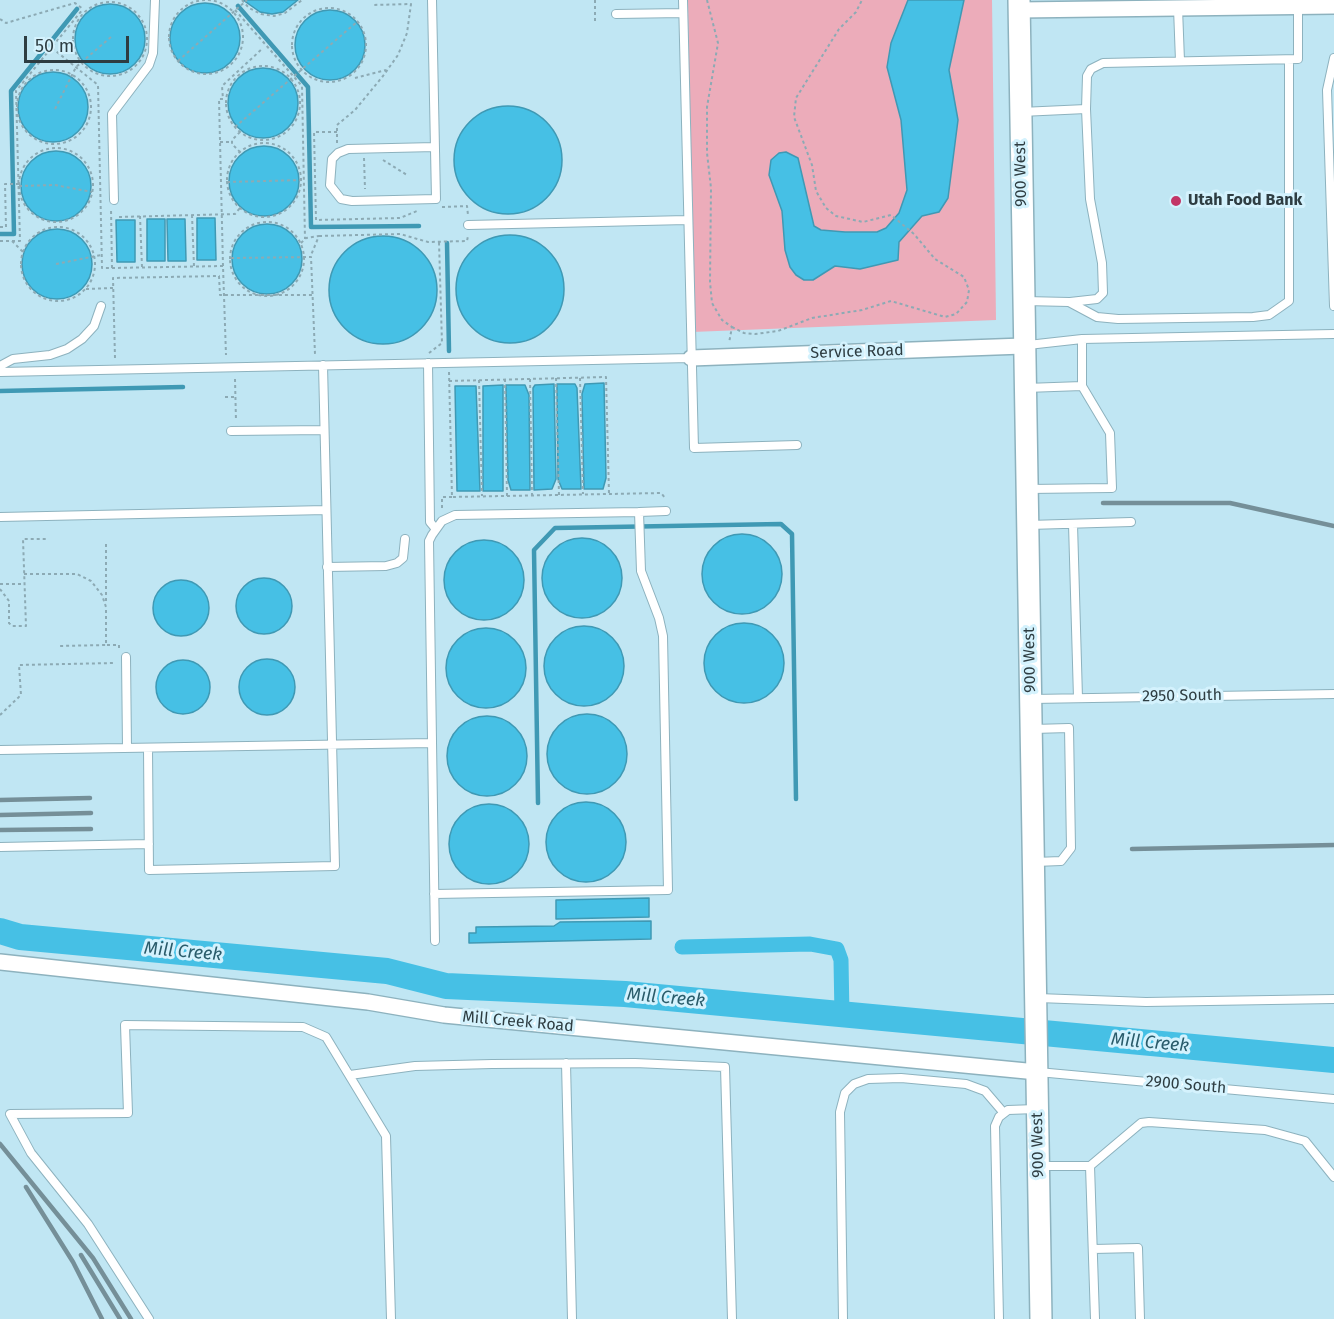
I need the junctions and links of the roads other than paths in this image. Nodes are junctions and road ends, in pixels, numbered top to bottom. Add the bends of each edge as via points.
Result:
1 (155, 0) edge
2 (432, 0) edge
3 (683, 0) edge
4 (1219, 4) edge
5 (1019, 5) edge
6 (1334, 6) edge
7 (1298, 7) junction
8 (1178, 8) junction
9 (683, 13) junction
10 (616, 14) dead end
11 (1334, 57) edge
12 (1289, 60) junction
13 (1180, 61) junction
14 (1086, 109) junction
15 (1020, 112) junction
16 (435, 147) junction
17 (114, 200) road end
18 (687, 220) junction
19 (468, 225) road end
20 (1023, 301) junction
21 (1069, 302) junction
22 (101, 306) dead end
23 (1334, 306) edge
24 (1334, 334) edge
25 (1082, 339) junction
26 (1023, 346) junction
27 (691, 358) junction
28 (428, 363) junction
29 (319, 365) junction
30 (0, 366) edge
31 (0, 372) edge
32 (1082, 386) junction
33 (1024, 388) junction
34 (324, 430) junction
35 (234, 431) road end
36 (797, 445) dead end
37 (1026, 489) junction
38 (326, 510) junction
39 (666, 511) road end
40 (639, 516) junction
41 (0, 517) edge
42 (1131, 522) dead end
43 (1072, 524) junction
44 (1027, 525) junction
45 (435, 528) junction
46 (405, 539) dead end
47 (327, 567) junction
48 (126, 660) road end
49 (1334, 694) edge
50 (1078, 698) junction
51 (1030, 699) junction
52 (1031, 729) junction
53 (432, 742) junction
54 (331, 743) junction
55 (148, 747) junction
56 (127, 748) junction
57 (0, 750) edge
58 (149, 844) junction
59 (0, 847) edge
60 (1034, 862) junction
61 (434, 894) junction
62 (435, 941) dead end
63 (0, 962) edge
64 (1334, 999) edge
65 (1036, 1008) junction
66 (566, 1063) junction
67 (1037, 1072) junction
68 (350, 1075) junction
69 (1334, 1099) edge
70 (1037, 1109) junction
71 (1003, 1112) junction
72 (1038, 1166) junction
73 (1090, 1166) junction
74 (1334, 1177) edge
75 (1093, 1249) junction
76 (149, 1319) edge
77 (391, 1319) edge
78 (572, 1319) edge
79 (732, 1319) edge
80 (843, 1319) edge
81 (999, 1319) edge
82 (1041, 1319) edge
83 (1095, 1319) edge
84 (1140, 1319) edge

1 - 17 lane via 153,53 112,114
2 - 16 lane
3 - 9 lane
4 - 7 street
4 - 8 street
5 - 8 street
5 - 15 main road, 900 West
6 - 7 street
7 - 12 lane via 1300,55
8 - 13 lane
9 - 10 lane
9 - 18 lane
11 - 23 lane via 1327,90
12 - 13 lane
12 - 21 lane via 1289,301 1269,315 1205,319 1097,317
13 - 14 lane via 1098,65 1087,76
14 - 15 lane
14 - 21 lane via 1090,199 1102,263 1103,294 1097,299
15 - 20 main road, 900 West
16 - 16 lane via 363,148 338,153 329,169 330,185 341,199 436,199
18 - 19 lane
18 - 27 lane
20 - 21 lane
20 - 26 main road, 900 West
22 - 30 lane via 94,326 67,349 13,359
24 - 25 lane
25 - 26 lane
25 - 32 lane
26 - 27 street, Service Road
26 - 33 main road, 900 West
27 - 28 lane
27 - 36 lane via 694,448
28 - 29 lane
28 - 45 lane via 430,522
29 - 31 lane
29 - 34 lane
32 - 33 lane
32 - 37 lane via 1110,433 1112,488
33 - 37 main road, 900 West
34 - 35 lane
34 - 38 lane
37 - 44 main road, 900 West
38 - 41 lane
38 - 47 lane
39 - 40 lane
40 - 45 lane via 455,515
40 - 61 lane via 641,571 663,636 668,890
42 - 43 lane
43 - 44 lane
43 - 50 lane
44 - 51 main road, 900 West
45 - 53 lane via 429,541
46 - 47 lane via 403,558 397,563
47 - 54 lane
48 - 56 lane
49 - 50 lane, 2950 South
50 - 51 lane, 2950 South
51 - 52 main road, 900 West
52 - 60 main road, 900 West
52 - 60 lane via 1069,728 1071,848 1061,861
53 - 54 lane
53 - 61 lane
54 - 55 lane
54 - 58 lane via 335,866 149,870
55 - 56 lane
55 - 58 lane
56 - 57 lane
58 - 59 lane
60 - 65 main road, 900 West
61 - 62 lane
63 - 67 street, Mill Creek Road via 368,1002 444,1015
64 - 65 lane
65 - 67 main road, 900 West
66 - 68 lane via 415,1066
66 - 78 lane
66 - 79 lane via 725,1067
67 - 69 lane, 2900 South
67 - 70 main road, 900 West
68 - 76 lane via 326,1037 303,1027 125,1025 128,1113 10,1114 31,1153 88,1224
68 - 77 lane via 386,1136
70 - 71 lane
70 - 72 main road, 900 West
71 - 80 lane via 985,1091 974,1085 880,1078 859,1081 845,1094 840,1119
71 - 81 lane via 996,1121 995,1134
72 - 73 lane
72 - 82 main road, 900 West
73 - 74 lane via 1141,1123 1149,1122 1264,1130 1305,1141
73 - 75 lane
75 - 83 lane
75 - 84 lane via 1138,1248

